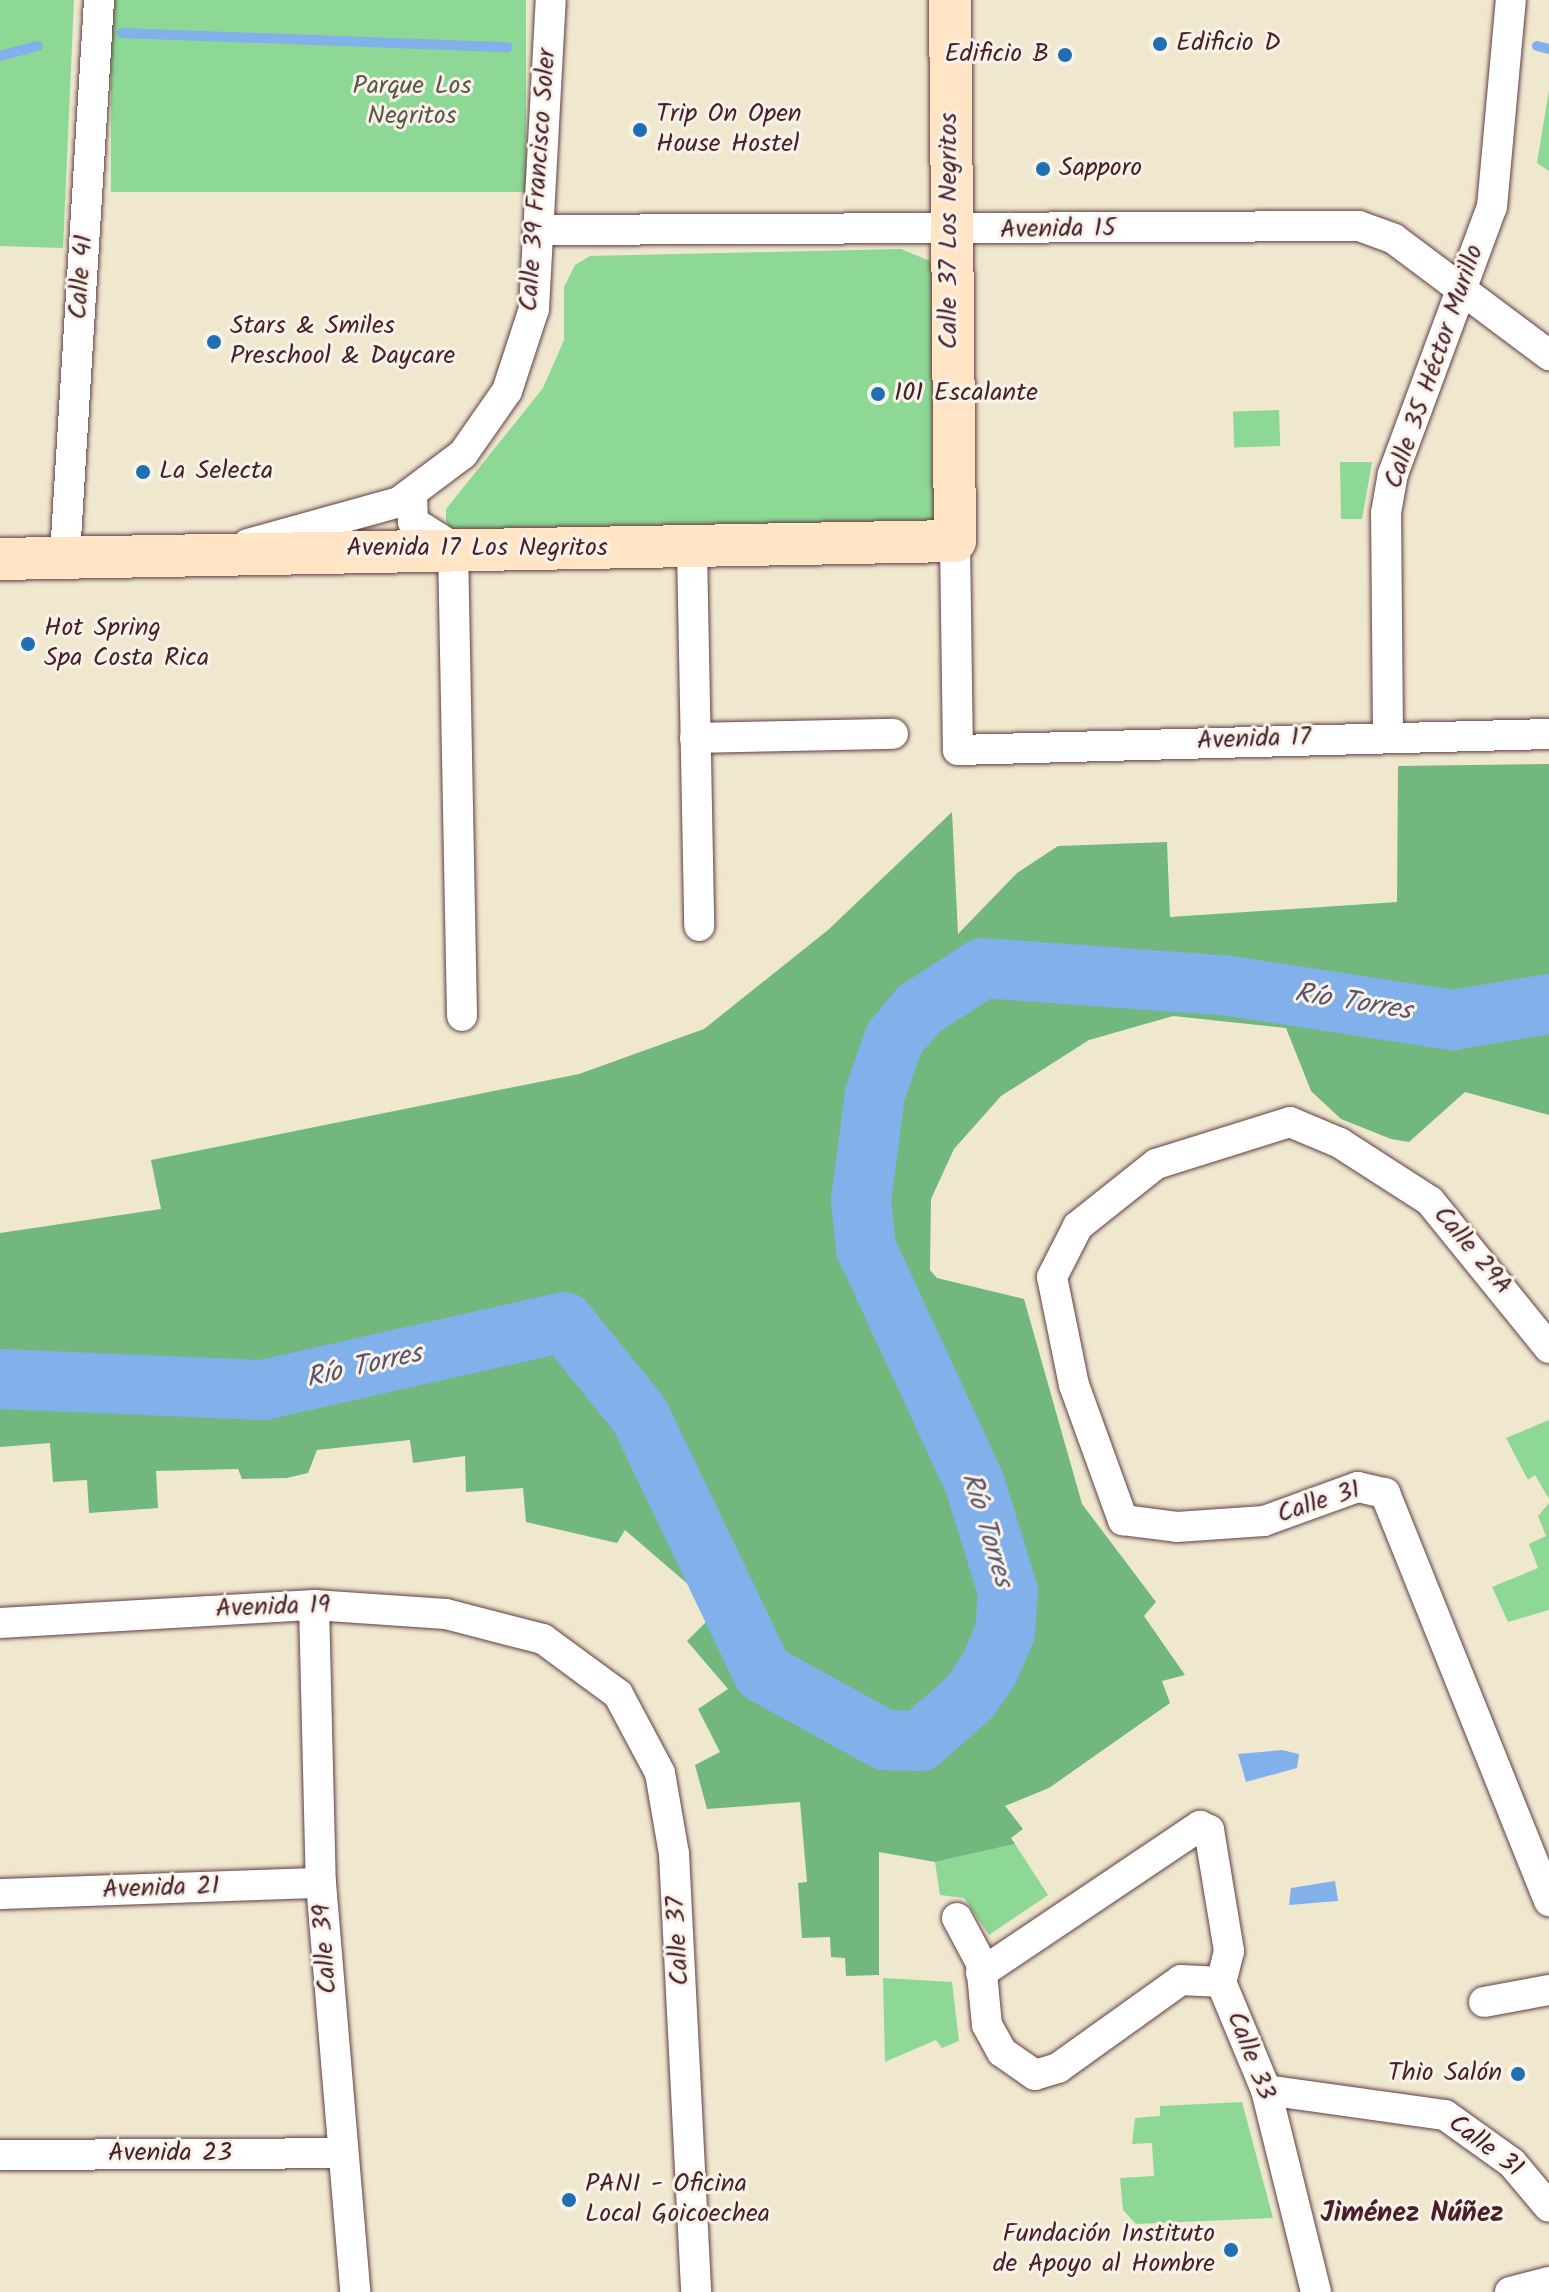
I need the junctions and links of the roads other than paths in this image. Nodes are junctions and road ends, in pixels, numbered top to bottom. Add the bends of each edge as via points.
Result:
1 (99, 0) edge
2 (551, 0) edge
3 (950, 0) edge
4 (1511, 0) edge
5 (540, 230) junction
6 (949, 232) junction
7 (1463, 287) junction
8 (1549, 355) edge
9 (412, 495) junction
10 (955, 541) junction
11 (453, 547) junction
12 (692, 548) junction
13 (215, 553) junction
14 (65, 555) junction
15 (0, 559) edge
16 (893, 734) dead end
17 (1549, 734) edge
18 (1388, 736) junction
19 (695, 738) junction
20 (958, 750) joint
21 (699, 926) dead end
22 (462, 1016) dead end
23 (1058, 1318) joint
24 (1549, 1348) edge
25 (314, 1605) junction
26 (0, 1623) edge
27 (543, 1639) joint
28 (321, 1883) junction
29 (0, 1894) edge
30 (1549, 1901) edge
31 (957, 1918) dead end
32 (981, 1973) junction
33 (1221, 1982) junction
34 (1549, 1990) edge
35 (1484, 2002) dead end
36 (1266, 2090) junction
37 (341, 2153) junction
38 (0, 2155) edge
39 (1549, 2207) edge
40 (1549, 2282) edge
41 (355, 2292) edge
42 (696, 2292) edge
43 (1316, 2292) edge
44 (1510, 2292) edge

1 - 14 street, Calle 41
2 - 5 street, Calle 39 Francisco Soler
3 - 6 street, Calle 37 Los Negritos
4 - 7 street, Calle 35 Héctor Murillo via 1500,173
5 - 6 street, Avenida 15
5 - 9 street, Calle 39 Francisco Soler via 534,309 507,391 463,454
6 - 7 street, Avenida 15 via 1359,226 1394,239
6 - 10 street, Calle 37 Los Negritos
7 - 8 street, Avenida 15
7 - 18 street, Calle 35 Héctor Murillo via 1388,500
9 - 11 street via 413,522
9 - 13 street, Calle 39 Francisco Soler
10 - 12 street, Avenida 17 Los Negritos
10 - 20 street, Calle 37 Los Negritos
11 - 12 street, Avenida 17 Los Negritos
11 - 13 street, Avenida 17 Los Negritos
11 - 22 street
12 - 19 street
13 - 14 street, Avenida 17 Los Negritos
14 - 15 street, Avenida 17 Los Negritos
16 - 19 street
17 - 18 street, Avenida 17
18 - 20 street, Avenida 17
19 - 21 street
23 - 24 street, Calle 29A via 1052,1277 1061,1249 1078,1226 1156,1164 1290,1122 1340,1143 1451,1221
23 - 30 street, Calle 31 via 1094,1451 1123,1520 1223,1526 1277,1518 1358,1487 1385,1493
25 - 26 street, Avenida 19
25 - 27 street, Avenida 19 via 446,1614
25 - 28 street, Calle 39
27 - 42 street, Calle 37 via 618,1694 660,1773 674,1854
28 - 29 street, Avenida 21
28 - 37 street, Calle 39
31 - 32 street
32 - 33 street via 987,2025 1002,2052 1035,2075 1058,2068 1181,1980
32 - 33 street, Calle 33 via 1200,1826 1209,1830 1229,1951
33 - 36 street, Calle 33
34 - 35 street
36 - 39 street, Calle 31 via 1445,2115 1512,2163
36 - 43 street, Calle 33
37 - 38 street, Avenida 23
37 - 41 street, Calle 39
40 - 44 street

